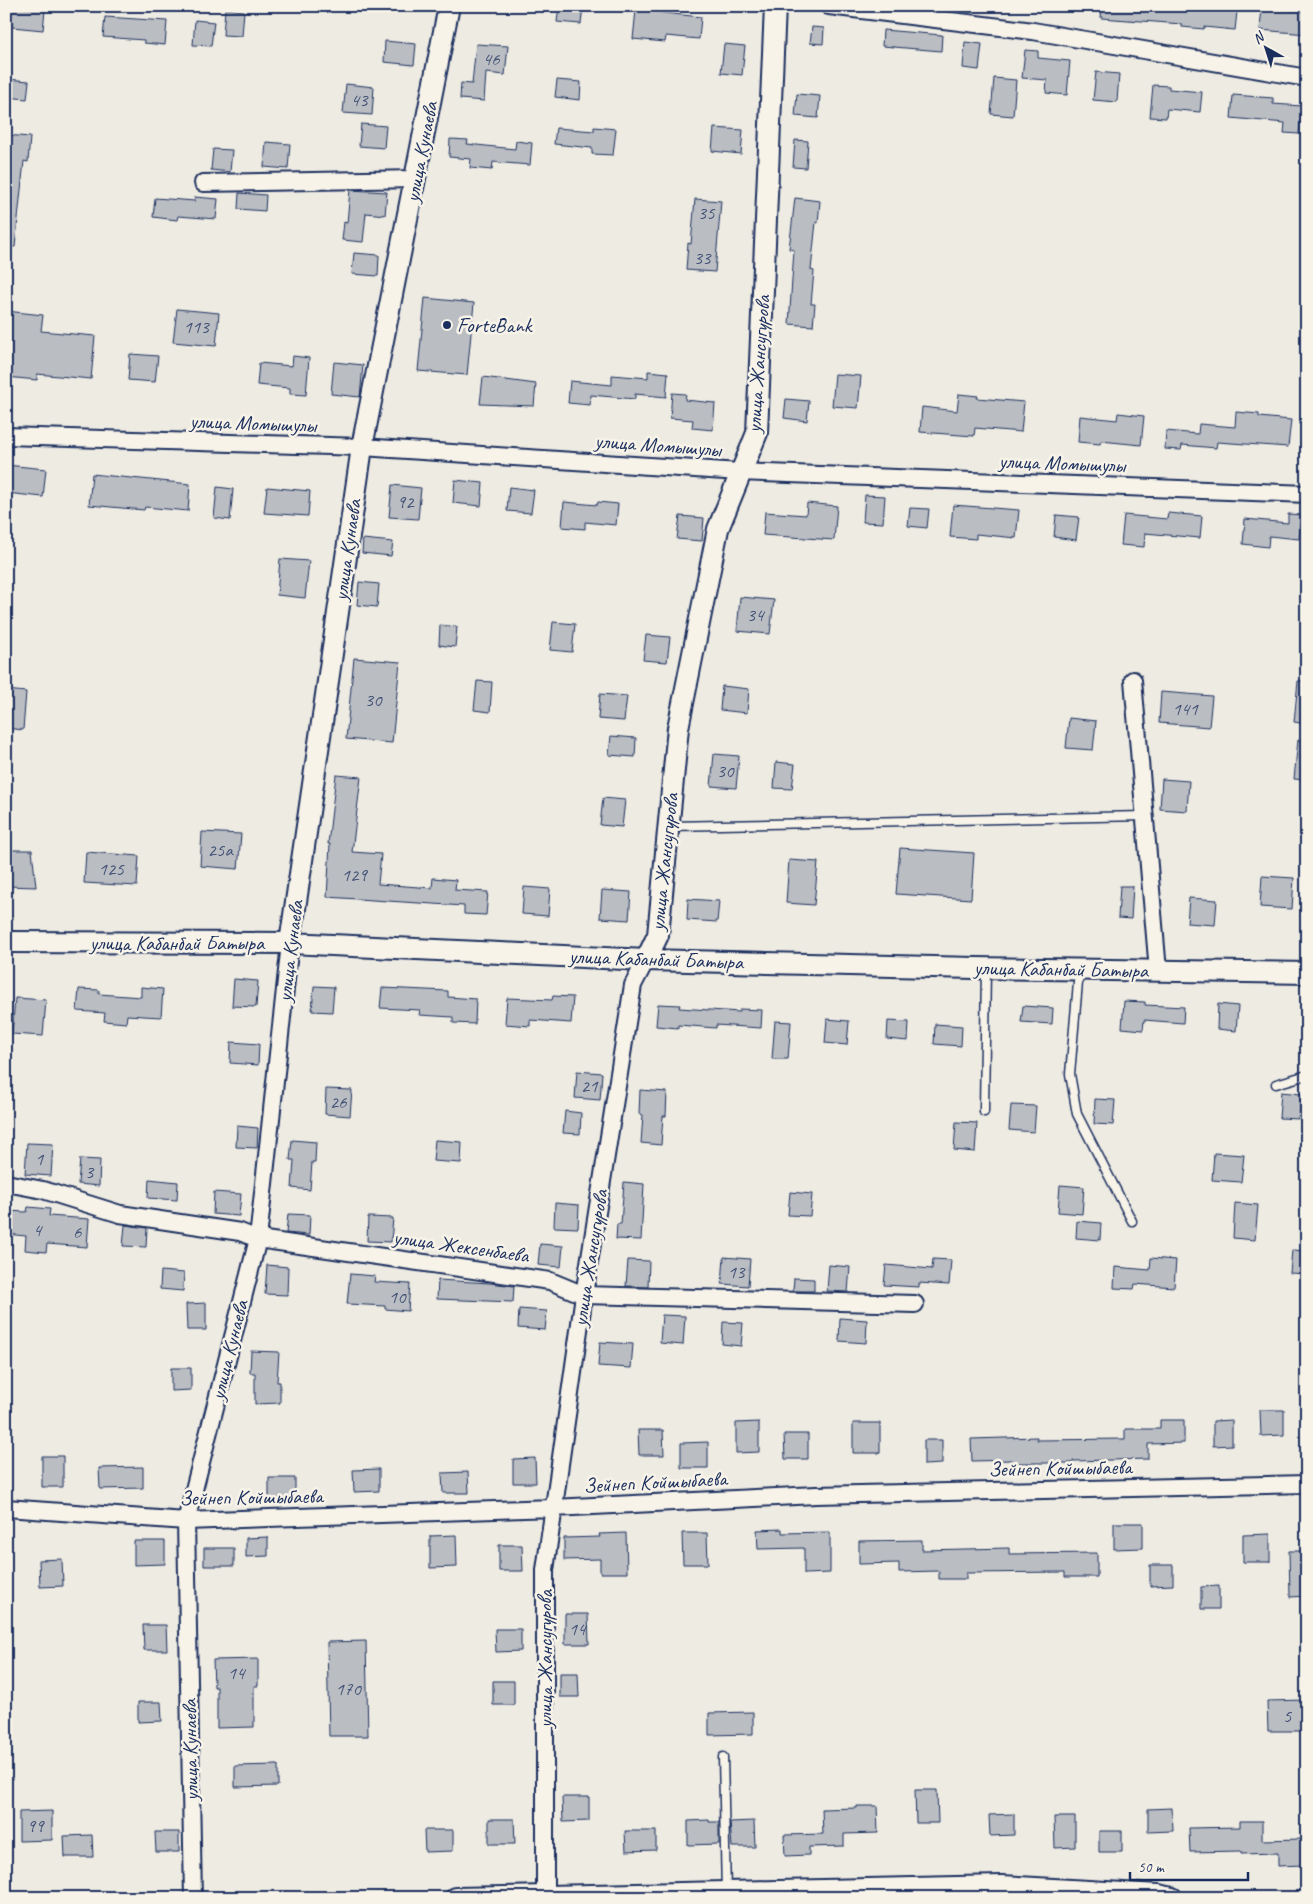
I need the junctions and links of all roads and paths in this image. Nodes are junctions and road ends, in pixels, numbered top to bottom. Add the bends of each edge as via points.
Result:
1 (449, 6) edge
2 (775, 6) edge
3 (829, 6) edge
4 (1307, 78) edge
5 (416, 179) junction
6 (203, 183) dead end
7 (6, 436) edge
8 (362, 447) junction
9 (740, 472) junction
10 (1307, 494) edge
11 (1133, 680) dead end
12 (1145, 816) junction
13 (669, 826) junction
14 (6, 942) edge
15 (290, 943) junction
16 (646, 960) junction
17 (986, 968) junction
18 (1080, 970) junction
19 (1158, 971) junction
20 (1307, 972) edge
21 (1307, 1076) edge
22 (1276, 1084) dead end
23 (984, 1112) dead end
24 (6, 1183) edge
25 (1132, 1221) dead end
26 (258, 1240) junction
27 (584, 1295) junction
28 (915, 1304) dead end
29 (1307, 1484) edge
30 (6, 1508) edge
31 (553, 1508) junction
32 (186, 1521) junction
33 (724, 1757) dead end
34 (726, 1892) junction
35 (545, 1897) edge
36 (193, 1898) edge
37 (456, 1898) edge
38 (1172, 1898) edge

1 - 5 street, улица Кунаева
2 - 9 street, улица Жансугурова via 757,433
3 - 4 street via 1033,31
5 - 6 street
5 - 8 street, улица Кунаева
7 - 8 street, улица Момышулы
8 - 9 street, улица Момышулы
8 - 15 street, улица Кунаева
9 - 10 street, улица Момышулы
9 - 13 street, улица Жансугурова via 718,529 693,652 678,728
11 - 12 street
12 - 13 lane
12 - 19 street
13 - 16 street, улица Жансугурова via 658,935
14 - 15 street, улица Кабанбай Батыра
15 - 16 street, улица Кабанбай Батыра
15 - 26 street, улица Кунаева
16 - 17 street, улица Кабанбай Батыра
16 - 27 street, улица Жансугурова via 634,985
17 - 18 street, улица Кабанбай Батыра
17 - 23 lane
18 - 19 street, улица Кабанбай Батыра
18 - 25 lane via 1070,1074 1078,1114
19 - 20 street, улица Кабанбай Батыра
21 - 22 lane
24 - 26 street, улица Жексенбаева via 43,1190 120,1214 240,1232
26 - 27 street, улица Жексенбаева via 550,1281
26 - 32 street, улица Кунаева
27 - 28 street, улица Жексенбаева
27 - 31 street, улица Жансугурова
29 - 31 street, Зейнеп Койшыбаева via 816,1495
30 - 32 street, Зейнеп Койшыбаева
31 - 32 street, Зейнеп Койшыбаева
31 - 35 street, улица Жансугурова via 545,1570
32 - 36 street, улица Кунаева
33 - 34 lane
34 - 35 street
34 - 38 street via 1002,1886 1159,1894
35 - 37 street

